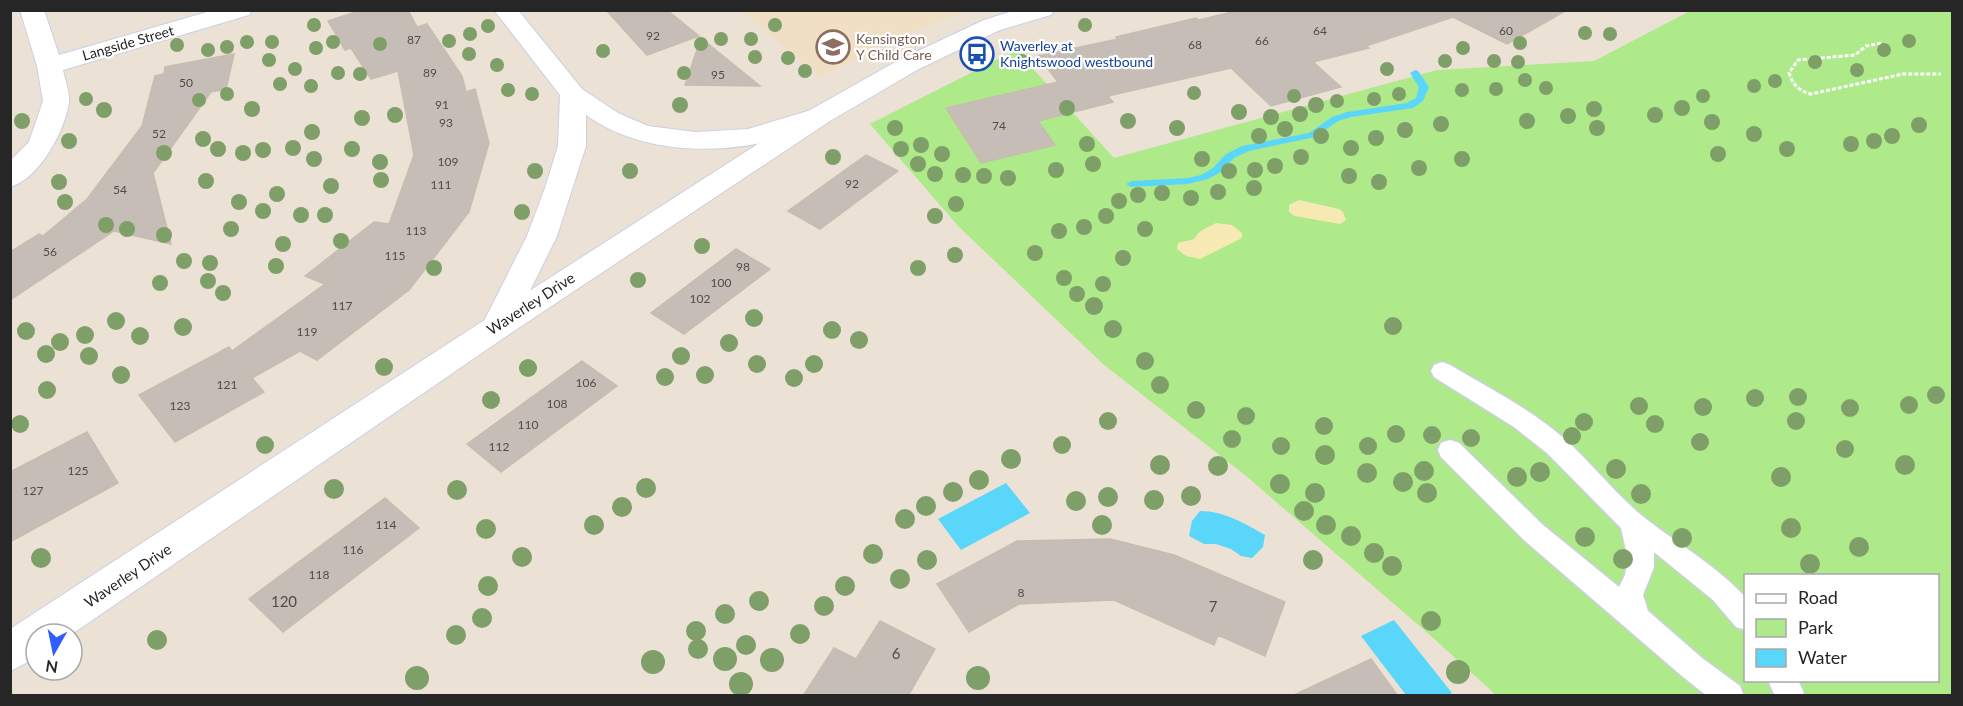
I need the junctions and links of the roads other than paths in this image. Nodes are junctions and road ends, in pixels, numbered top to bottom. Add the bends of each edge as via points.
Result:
1 (32, 10) edge
2 (241, 10) edge
3 (505, 10) edge
4 (1043, 10) edge
5 (50, 66) junction
6 (573, 94) junction
7 (821, 115) junction
8 (10, 178) edge
9 (497, 327) junction
10 (1442, 371) dead end
11 (1450, 450) dead end
12 (1632, 522) junction
13 (1744, 616) edge
14 (1637, 619) junction
15 (56, 622) edge
16 (24, 643) edge
17 (10, 652) edge
18 (1783, 682) edge
19 (1730, 696) edge
20 (1791, 696) edge

1 - 5 street
2 - 5 street, Langside Street
3 - 6 street
4 - 7 street, Waverley Drive via 981,30 908,65
5 - 8 street via 56,101 42,144
6 - 7 street via 609,119 642,134 695,140 750,137
6 - 9 street via 572,146 559,188 542,236
7 - 9 street, Waverley Drive
9 - 15 street, Waverley Drive
10 - 12 lane via 1522,420 1556,446
11 - 14 lane via 1534,533
12 - 13 lane via 1723,592
12 - 14 lane via 1643,552 1639,576 1629,595
14 - 19 lane
16 - 17 street, Waverley Drive
18 - 20 lane

